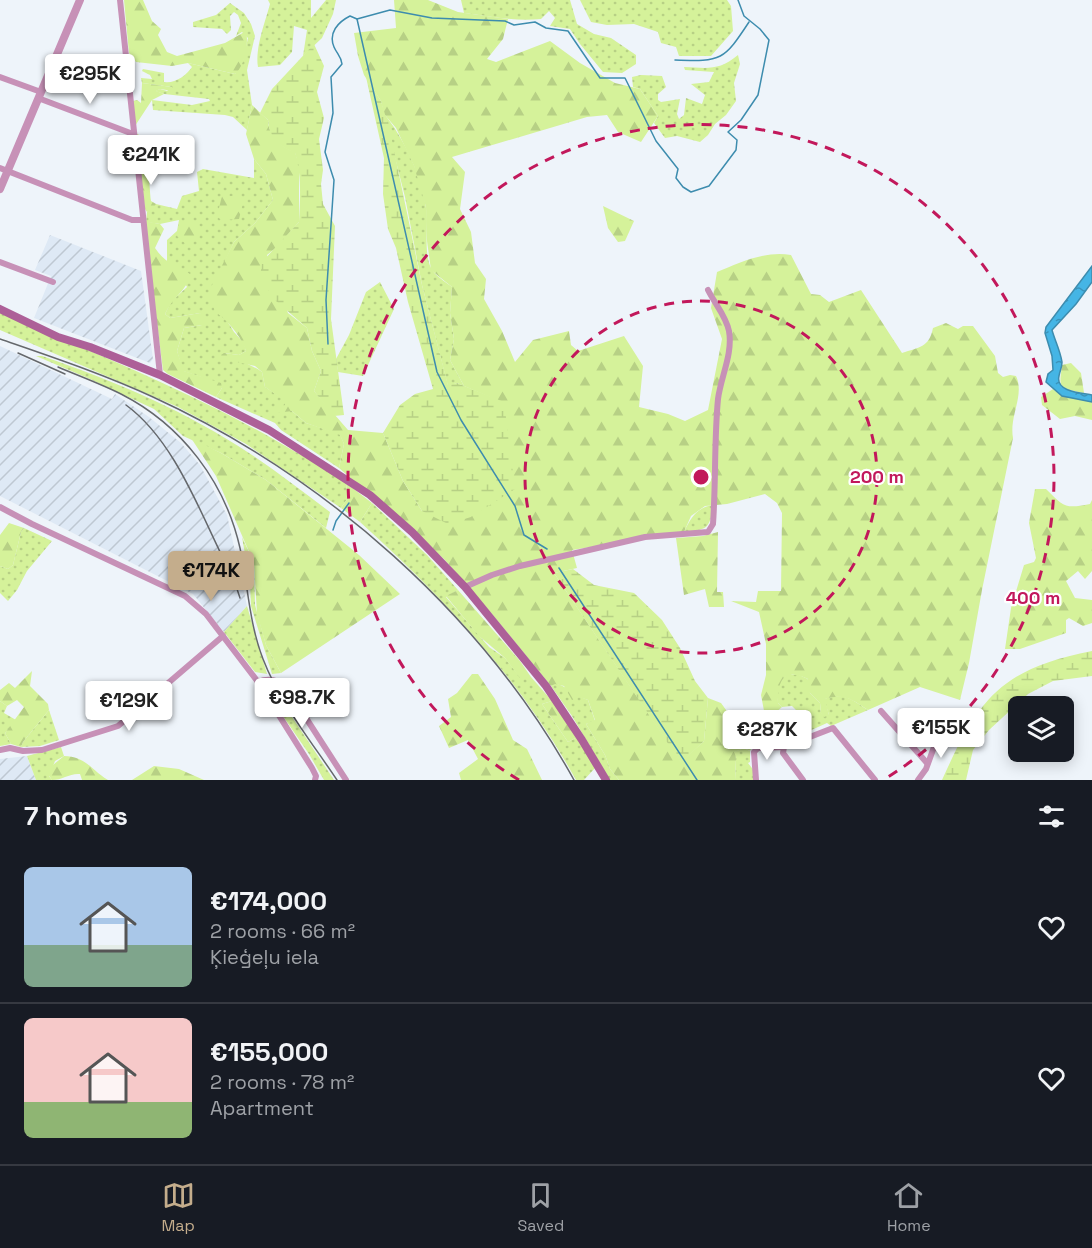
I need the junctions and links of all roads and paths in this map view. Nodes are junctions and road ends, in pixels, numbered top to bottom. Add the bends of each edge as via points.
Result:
1 (80, 0) edge
2 (120, 0) edge
3 (0, 76) edge
4 (40, 95) junction
5 (133, 134) junction
6 (4, 170) edge
7 (0, 189) edge
8 (143, 220) junction
9 (0, 261) edge
10 (53, 282) dead end
11 (708, 290) dead end
12 (0, 309) edge
13 (160, 375) junction
14 (0, 507) edge
15 (465, 587) junction
16 (223, 636) junction
17 (258, 682) junction
18 (881, 711) dead end
19 (942, 725) dead end
20 (784, 747) junction
21 (0, 750) edge
22 (927, 763) junction
23 (315, 780) edge
24 (346, 780) edge
25 (606, 780) edge
26 (756, 780) edge
27 (803, 780) edge
28 (875, 780) edge
29 (918, 780) edge

1 - 4 street
2 - 5 street
3 - 4 street
4 - 5 street
4 - 6 street
5 - 8 street
6 - 7 street
6 - 8 street via 132,220
8 - 13 street
9 - 10 street
11 - 15 street via 729,331 729,351 719,396 715,502 713,524 708,532 645,537 520,566
12 - 13 main road via 58,337
13 - 15 main road via 268,430 370,495
14 - 16 street via 174,590 206,614
15 - 25 main road via 546,686
16 - 17 street
16 - 21 street via 118,726 42,750
17 - 23 street via 312,768
17 - 24 street via 279,681 286,687
18 - 22 street
19 - 22 street
20 - 26 street via 759,748 754,752
20 - 27 street via 783,753
20 - 28 street via 833,728
22 - 29 street

